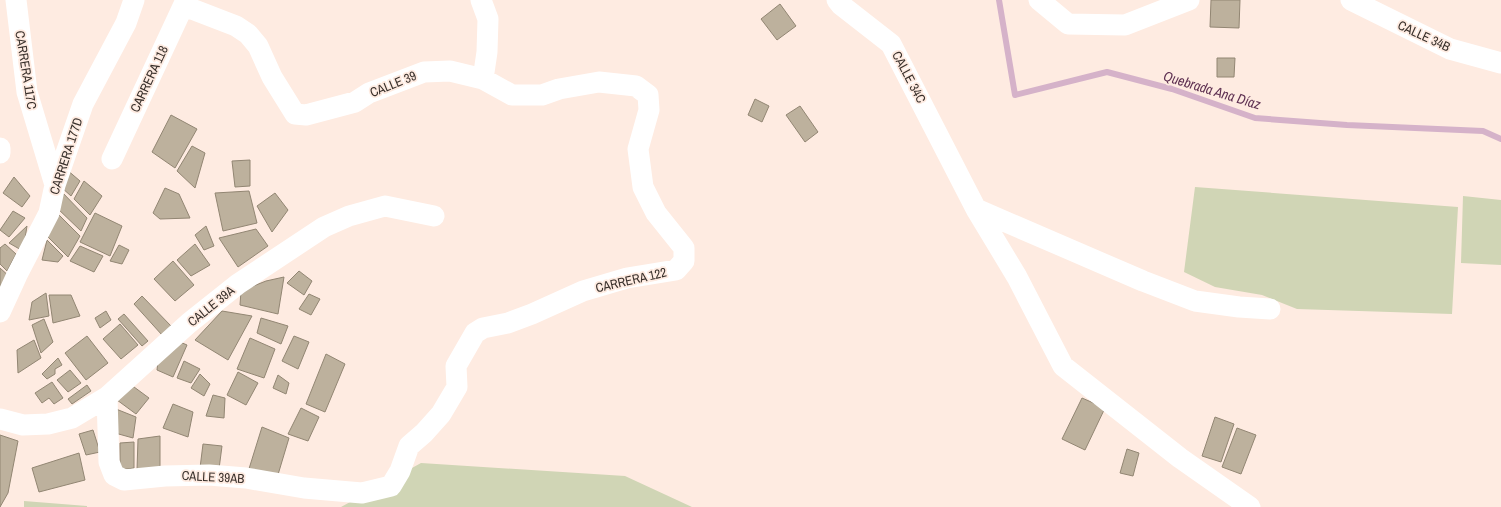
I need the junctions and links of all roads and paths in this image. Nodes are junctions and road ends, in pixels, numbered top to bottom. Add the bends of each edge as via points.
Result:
1 (16, 0) edge
2 (134, 0) edge
3 (481, 0) edge
4 (837, 0) edge
5 (1039, 0) edge
6 (1189, 0) edge
7 (1352, 0) edge
8 (185, 3) edge
9 (1501, 63) edge
10 (483, 79) junction
11 (648, 96) joint
12 (0, 148) edge
13 (0, 153) edge
14 (112, 159) dead end
15 (55, 185) junction
16 (976, 209) junction
17 (434, 216) dead end
18 (1270, 309) dead end
19 (0, 312) edge
20 (107, 397) junction
21 (0, 419) edge
22 (391, 486) joint
23 (1250, 507) edge

1 - 15 street, CARRERA 117C via 27,92
2 - 15 street, CARRERA 177D via 126,22 84,104
3 - 10 street via 488,19
4 - 16 street, CALLE 34C via 891,44
5 - 6 street via 1068,24 1125,25
7 - 9 street, CALLE 34B via 1450,49
8 - 10 street, CALLE 39 via 248,34 258,46 272,77 295,114 306,116 355,102 369,93 424,72 450,71
8 - 14 street, CARRERA 118
10 - 11 street, CALLE 39 via 512,96 542,96 559,89 599,82 636,86
11 - 22 street, CARRERA 122 via 649,110 638,149 643,187 656,213 684,248 684,261 676,270 627,278 583,291 532,314 474,333 456,366 457,387 441,414 409,446 400,471
12 - 13 street
15 - 19 street, CARRERA 177D via 49,214
16 - 18 street via 1195,301 1239,308
16 - 23 street, CALLE 34C via 1017,277 1063,366 1180,458
17 - 20 street, CALLE 39A via 385,206 349,216 324,227 238,284 189,323
20 - 21 street, CALLE 39A via 72,418 48,424 23,425
20 - 22 street, CALLE 39AB via 109,462 114,475 124,480 209,475 362,493

